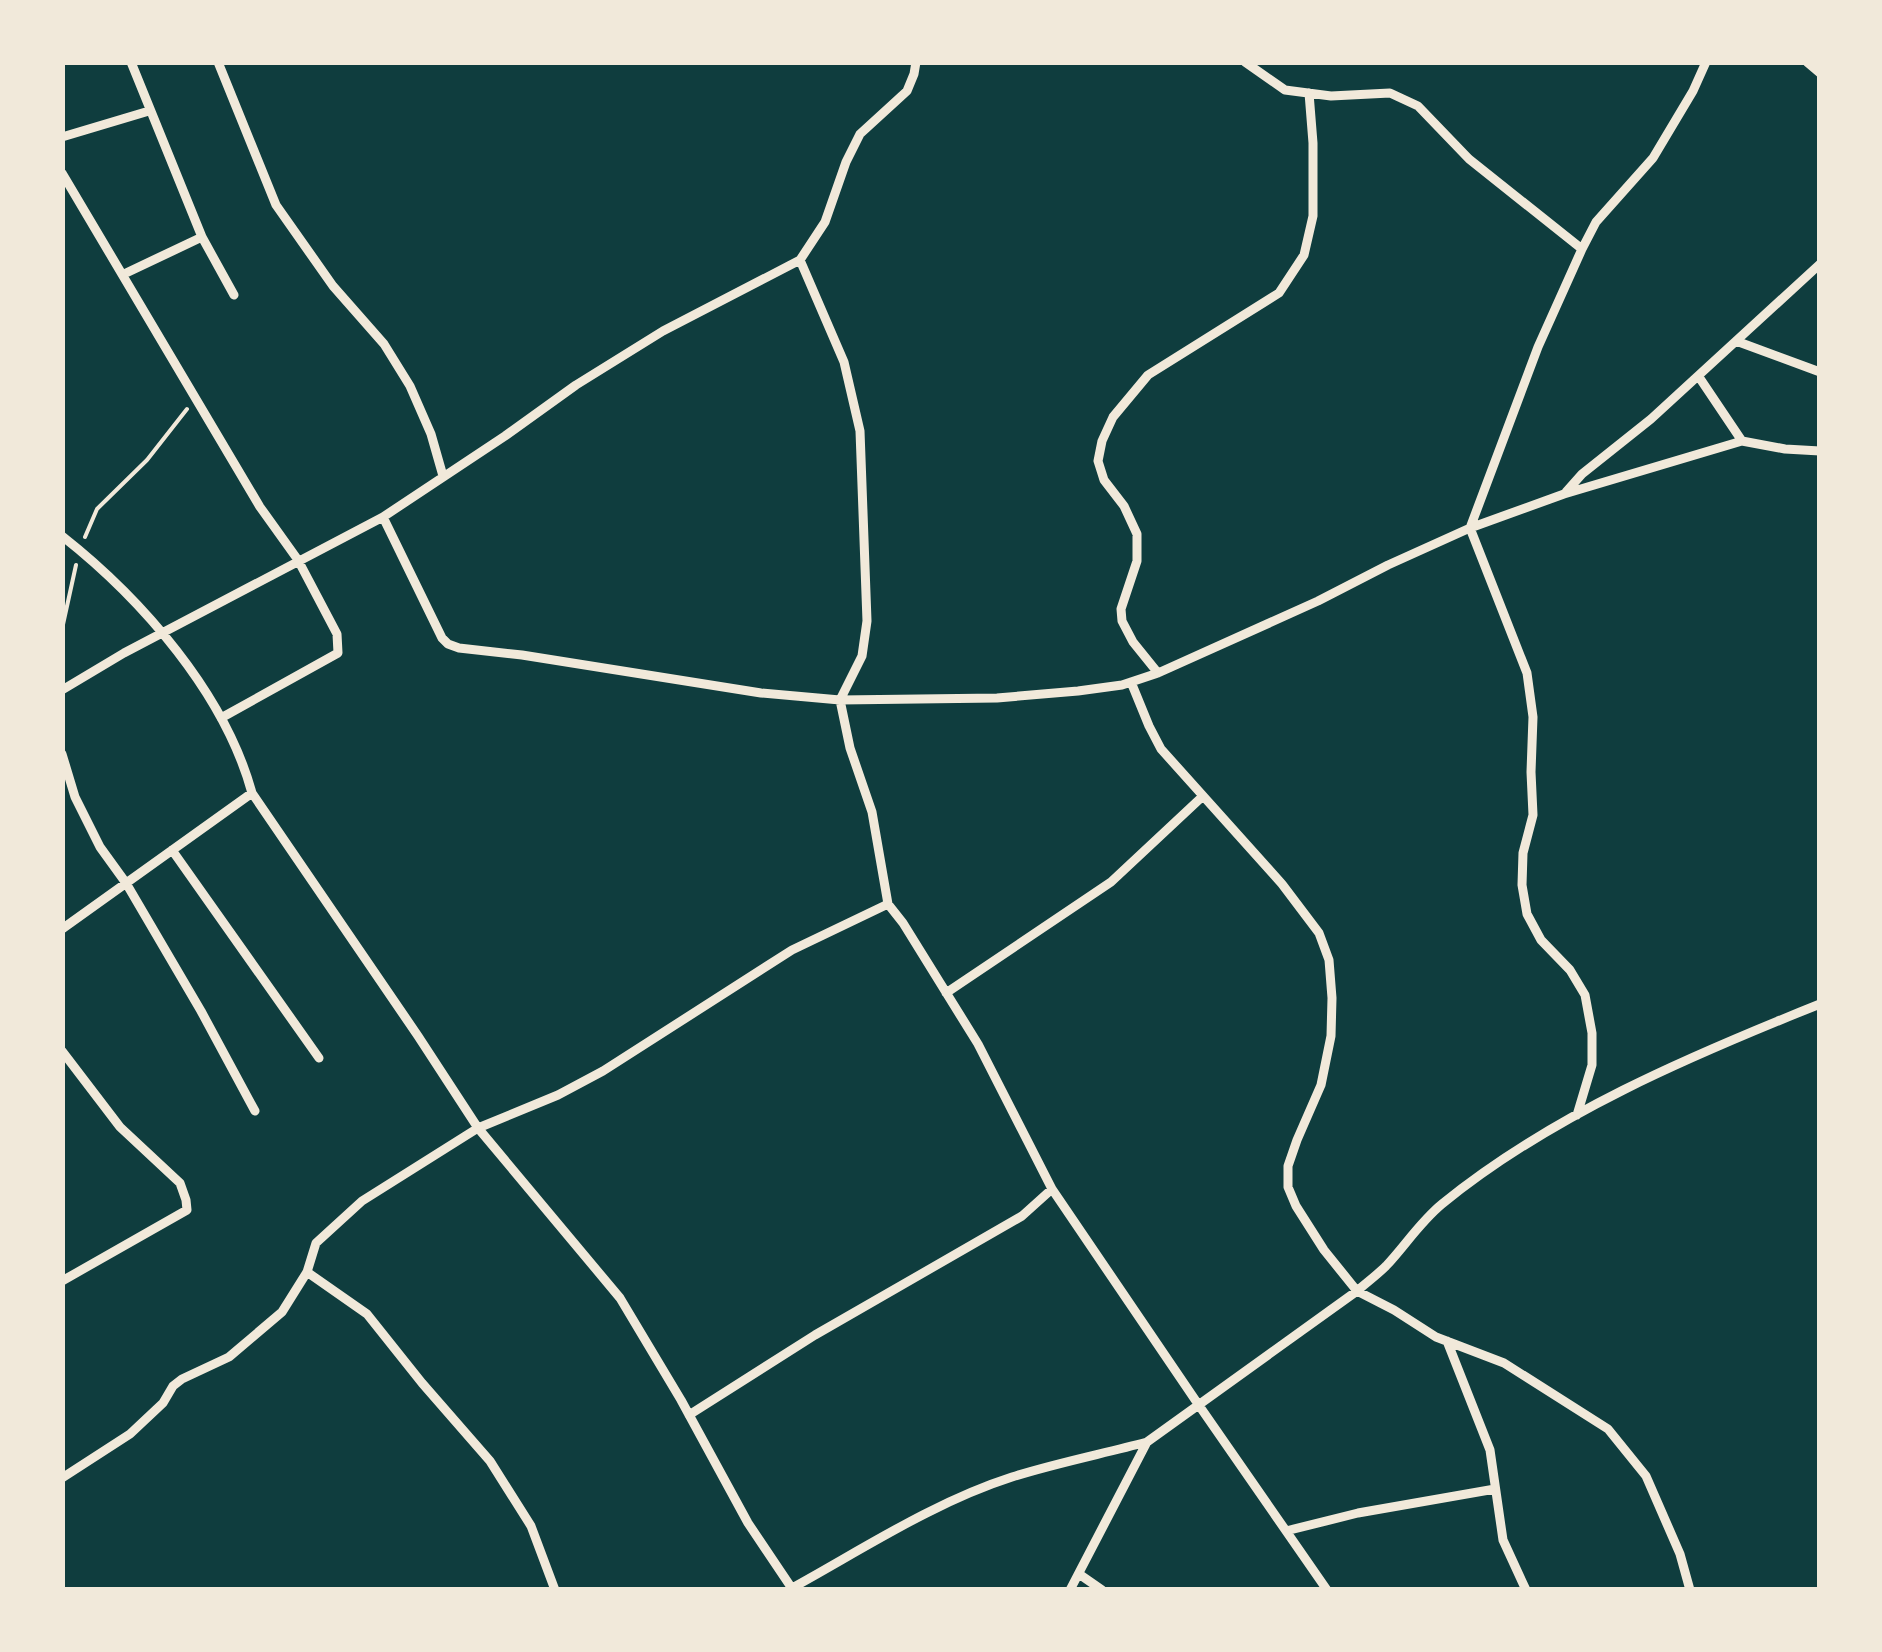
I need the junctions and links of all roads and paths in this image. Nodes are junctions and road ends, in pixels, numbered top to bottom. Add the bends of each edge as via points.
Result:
1 (132, 62) edge
2 (218, 62) edge
3 (916, 62) edge
4 (1245, 62) edge
5 (1706, 62) edge
6 (1309, 93) junction
7 (149, 111) junction
8 (62, 138) edge
9 (62, 173) edge
10 (202, 237) junction
11 (1582, 248) junction
12 (800, 260) junction
13 (1820, 264) edge
14 (124, 274) junction
15 (234, 295) dead end
16 (1736, 341) junction
17 (1820, 372) edge
18 (1699, 376) junction
19 (196, 398) junction
20 (1742, 441) junction
21 (1820, 452) edge
22 (444, 476) junction
23 (1564, 494) junction
24 (383, 517) junction
25 (1470, 528) junction
26 (62, 536) edge
27 (80, 550) junction
28 (298, 560) junction
29 (62, 629) edge
30 (163, 632) junction
31 (1158, 673) junction
32 (1131, 682) junction
33 (62, 690) edge
34 (840, 700) junction
35 (221, 718) junction
36 (62, 754) edge
37 (252, 793) junction
38 (1203, 796) junction
39 (172, 850) junction
40 (126, 884) junction
41 (888, 904) junction
42 (62, 929) edge
43 (946, 993) junction
44 (1820, 1004) edge
45 (62, 1050) edge
46 (319, 1058) dead end
47 (255, 1110) dead end
48 (1577, 1115) junction
49 (478, 1128) junction
50 (1052, 1189) junction
51 (306, 1272) junction
52 (62, 1281) edge
53 (1357, 1291) junction
54 (1447, 1341) junction
55 (1198, 1404) junction
56 (688, 1415) junction
57 (1147, 1442) junction
58 (62, 1478) edge
59 (1495, 1489) junction
60 (1286, 1531) junction
61 (1079, 1574) junction
62 (793, 1589) edge
63 (555, 1590) edge
64 (1070, 1590) edge
65 (1102, 1590) edge
66 (1327, 1590) edge
67 (1526, 1590) edge
68 (1690, 1590) edge

1 - 7 street
2 - 22 street via 276,205 384,344 410,386
3 - 12 street via 907,91 860,134 825,222
4 - 6 street via 1286,90
5 - 11 street via 1652,158
6 - 11 street via 1390,93 1418,106 1469,159
6 - 31 street via 1312,216 1304,256 1279,293 1148,375 1112,417 1102,441 1104,480 1137,534 1122,622
7 - 8 street
7 - 10 street
9 - 14 street
10 - 14 street
10 - 15 street
11 - 25 street
12 - 22 street via 663,331
12 - 34 street via 844,362 860,431 868,621 862,656
13 - 16 street
14 - 19 street
16 - 17 street
16 - 18 street
18 - 20 street
18 - 23 street
19 - 27 path via 97,509
19 - 28 street
20 - 21 street
20 - 23 street
22 - 24 street
23 - 25 street
24 - 28 street
24 - 34 street via 442,638 452,646
25 - 31 street
25 - 48 street via 1527,673 1534,716 1533,816 1522,885 1541,940 1585,994 1592,1065
26 - 27 street
27 - 29 path
27 - 30 street
28 - 30 street
28 - 35 street via 337,634 338,653
30 - 33 street
30 - 35 street
31 - 32 street
32 - 34 street via 997,698
32 - 38 street via 1161,749
34 - 41 street via 872,812
35 - 37 street
36 - 40 street via 100,847
37 - 39 street
37 - 49 street
38 - 43 street via 1111,882
38 - 53 street via 1282,884 1329,960 1331,1036 1321,1085 1288,1166 1288,1187
39 - 40 street
39 - 46 street
40 - 42 street
40 - 47 street
41 - 43 street
41 - 49 street via 792,950 604,1072
43 - 50 street
44 - 48 street
45 - 52 street via 120,1128 180,1182 187,1210
48 - 53 street via 1440,1204
49 - 51 street via 362,1201 316,1243
49 - 56 street via 620,1298
50 - 55 street
50 - 56 street via 1022,1216
51 - 58 street via 282,1312 229,1358 182,1378 130,1434
51 - 63 street via 367,1314 490,1461 532,1526
53 - 54 street
53 - 55 street
54 - 59 street via 1490,1450
54 - 68 street via 1504,1363 1608,1429 1646,1476
55 - 57 street
55 - 60 street
56 - 62 street
57 - 61 street
57 - 62 street via 1011,1477 955,1500
59 - 60 street
59 - 67 street via 1503,1540
60 - 66 street
61 - 64 street
61 - 65 street

